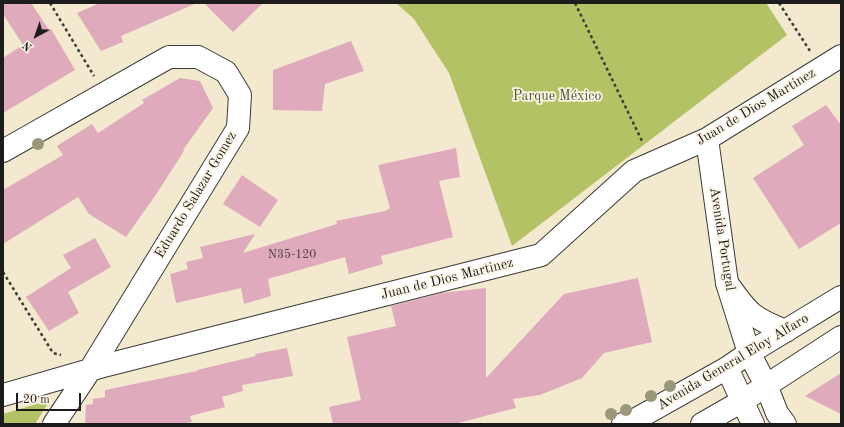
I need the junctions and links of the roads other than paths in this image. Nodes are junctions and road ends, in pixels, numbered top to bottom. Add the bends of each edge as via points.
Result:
1 (841, 56) edge
2 (707, 139) junction
3 (3, 152) edge
4 (726, 283) junction
5 (841, 297) edge
6 (786, 331) junction
7 (841, 337) edge
8 (749, 353) junction
9 (727, 368) junction
10 (90, 370) junction
11 (766, 385) junction
12 (3, 395) edge
13 (744, 400) junction
14 (54, 424) edge
15 (623, 424) edge
16 (702, 424) edge
17 (753, 424) edge
18 (785, 424) edge

1 - 2 street, Juan de Dios Martinez
2 - 4 street, Avenida Portugal
2 - 10 street, Juan de Dios Martinez via 634,171 540,255
3 - 10 street, Eduardo Salazar Gomez via 170,57 198,57 226,72 240,95 238,128
4 - 6 street via 746,310 761,321
4 - 8 street, Avenida Portugal
5 - 6 street, Avenida General Eloy Alfaro
6 - 8 street, Avenida General Eloy Alfaro
7 - 11 street
8 - 9 street, Avenida General Eloy Alfaro
8 - 11 street, Avenida Portugal
9 - 13 street
9 - 15 street, Avenida General Eloy Alfaro via 631,422
10 - 12 street, Juan de Dios Martinez
10 - 14 street, Eduardo Salazar Gomez
11 - 13 street
11 - 18 street, Avenida Portugal
13 - 16 street
13 - 17 street

